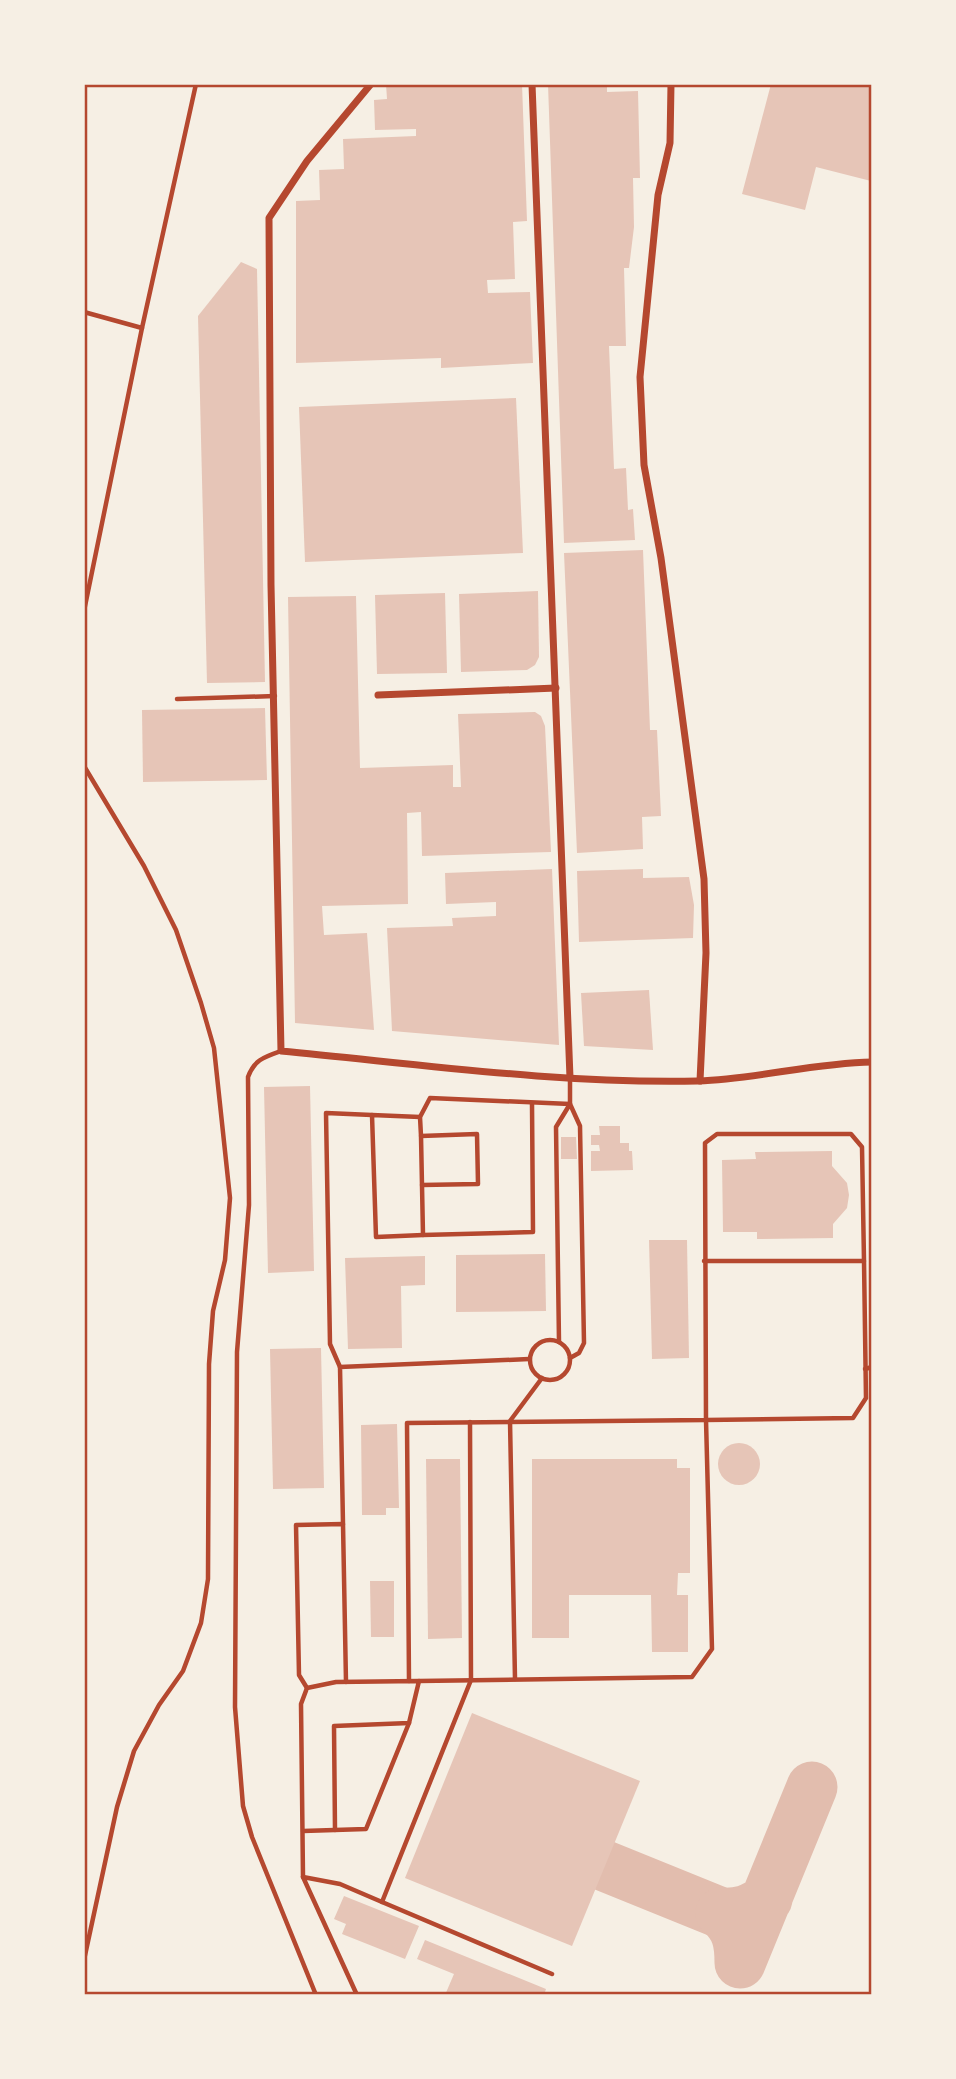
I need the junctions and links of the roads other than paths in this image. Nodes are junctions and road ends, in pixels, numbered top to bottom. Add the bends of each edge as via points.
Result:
1 (196, 84) edge
2 (372, 84) edge
3 (532, 84) edge
4 (671, 84) edge
5 (84, 312) edge
6 (142, 328) junction
7 (84, 611) edge
8 (556, 688) junction
9 (378, 695) dead end
10 (276, 696) junction
11 (177, 699) dead end
12 (84, 766) edge
13 (281, 1051) junction
14 (872, 1062) edge
15 (570, 1078) junction
16 (700, 1081) junction
17 (532, 1102) junction
18 (570, 1104) junction
19 (372, 1115) junction
20 (420, 1117) junction
21 (421, 1136) junction
22 (422, 1185) junction
23 (424, 1235) junction
24 (704, 1261) junction
25 (864, 1261) junction
26 (559, 1342) junction
27 (570, 1358) junction
28 (529, 1359) junction
29 (340, 1367) junction
30 (872, 1367) edge
31 (865, 1369) junction
32 (542, 1378) junction
33 (706, 1420) junction
34 (510, 1421) junction
35 (470, 1422) junction
36 (343, 1524) junction
37 (515, 1679) junction
38 (471, 1680) junction
39 (409, 1681) junction
40 (419, 1681) junction
41 (346, 1682) junction
42 (307, 1688) junction
43 (409, 1723) junction
44 (335, 1830) junction
45 (303, 1831) junction
46 (303, 1877) junction
47 (382, 1902) junction
48 (84, 1960) edge
49 (552, 1974) dead end
50 (316, 1995) edge
51 (357, 1995) edge

1 - 6 lane
2 - 10 street via 307,161 269,218
3 - 8 street
4 - 16 street via 670,143 657,208 639,377 644,465 704,879
5 - 6 lane
6 - 7 lane
8 - 9 street
8 - 15 street
10 - 11 lane
10 - 13 street
12 - 48 lane via 155,887 197,991 215,1048 230,1198 209,1364 208,1580 201,1623 183,1671 134,1751 117,1807
13 - 15 street
13 - 50 lane via 260,1058 248,1077 248,1205 237,1352 235,1707 243,1806
14 - 16 street
15 - 16 street
15 - 18 lane
17 - 18 lane
17 - 20 lane via 429,1098
17 - 23 lane via 533,1232
18 - 26 lane via 556,1127
18 - 27 lane via 580,1126 583,1343 579,1353
19 - 20 lane
19 - 23 lane via 376,1237
19 - 29 lane via 326,1113 330,1344
20 - 21 lane
21 - 22 lane
21 - 22 lane via 477,1134 478,1184
22 - 23 lane
24 - 25 lane
24 - 25 lane via 705,1143 717,1133 851,1135 862,1147
24 - 33 lane
25 - 31 lane
26 - 27 lane
26 - 28 lane via 537,1344
27 - 32 lane via 559,1378
28 - 29 lane
28 - 32 lane
29 - 36 lane
30 - 31 lane
31 - 33 lane via 866,1398 853,1418
32 - 34 lane
33 - 34 lane
33 - 37 lane via 712,1648 692,1677
34 - 35 lane
34 - 37 lane
35 - 38 lane
35 - 39 lane via 407,1423
36 - 41 lane
36 - 42 lane via 296,1525 299,1675
37 - 38 lane
38 - 40 lane
38 - 47 lane
39 - 40 lane
39 - 41 lane
40 - 43 lane
41 - 42 lane
42 - 45 lane via 301,1704
43 - 44 lane via 366,1829
43 - 44 lane via 334,1726
44 - 45 lane
45 - 46 lane
46 - 47 lane via 340,1884
46 - 51 lane
47 - 49 lane

